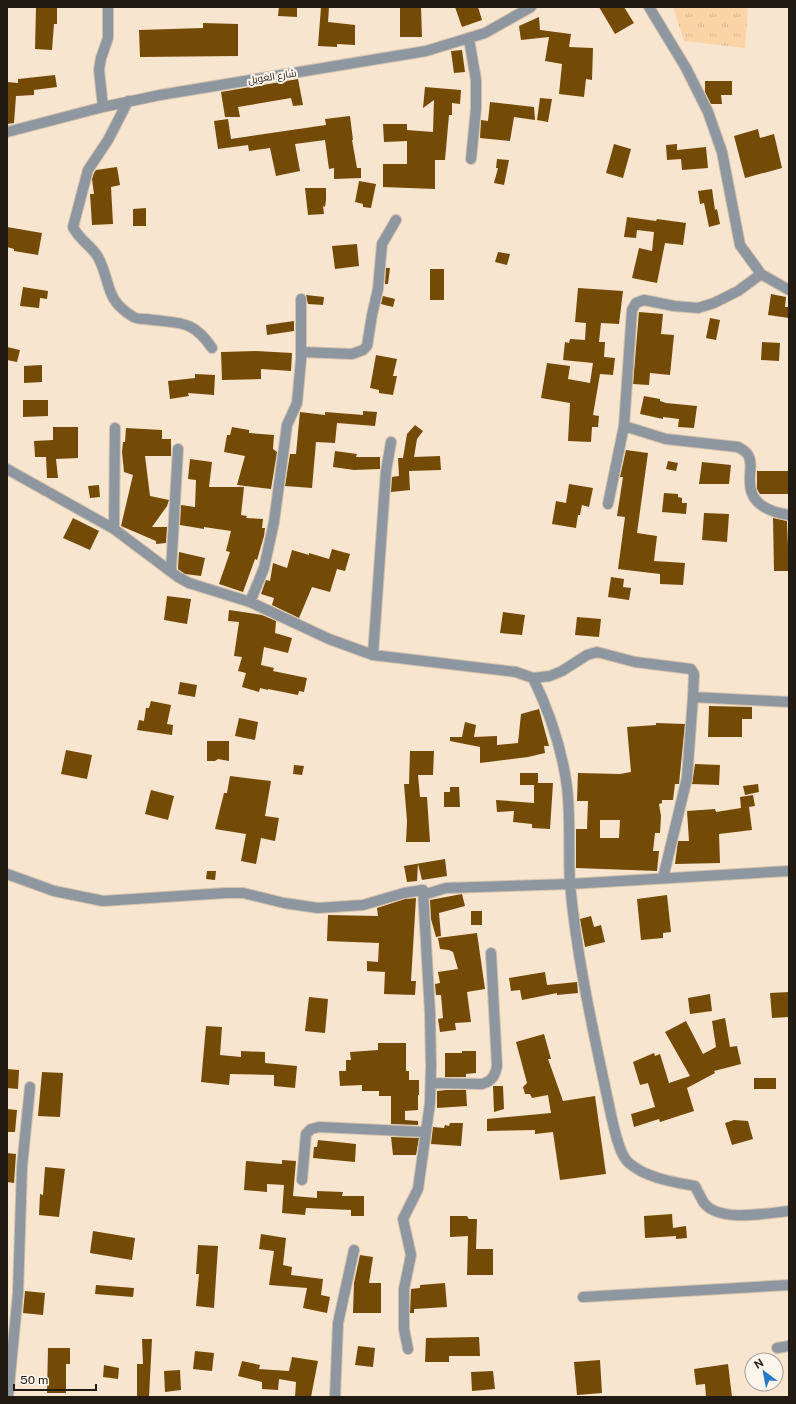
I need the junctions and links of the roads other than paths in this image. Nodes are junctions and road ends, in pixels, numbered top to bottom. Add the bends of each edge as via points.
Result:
1 (108, 7) edge
2 (532, 7) edge
3 (649, 7) edge
4 (469, 39) junction
5 (128, 101) junction
6 (103, 107) junction
7 (7, 132) edge
8 (471, 159) dead end
9 (396, 220) dead end
10 (761, 274) junction
11 (789, 290) edge
12 (301, 299) dead end
13 (212, 348) dead end
14 (301, 352) junction
15 (624, 426) junction
16 (115, 428) dead end
17 (391, 442) dead end
18 (178, 449) dead end
19 (7, 469) edge
20 (608, 504) dead end
21 (789, 515) edge
22 (114, 529) junction
23 (171, 571) junction
24 (250, 602) junction
25 (373, 655) junction
26 (533, 678) junction
27 (693, 697) junction
28 (789, 702) edge
29 (789, 871) edge
30 (7, 874) edge
31 (663, 878) junction
32 (570, 884) junction
33 (423, 890) junction
34 (491, 953) dead end
35 (430, 1083) junction
36 (30, 1087) dead end
37 (425, 1132) junction
38 (302, 1180) dead end
39 (789, 1211) edge
40 (354, 1250) dead end
41 (789, 1285) edge
42 (582, 1297) dead end
43 (789, 1346) edge
44 (777, 1348) dead end
45 (408, 1349) dead end
46 (8, 1397) edge
47 (334, 1397) edge

1 - 6 street via 108,38 99,70
2 - 4 street, شارع الغويل via 485,34
3 - 10 street via 686,68 708,112 722,152 740,245
4 - 5 street, شارع الغويل via 426,51
4 - 8 street via 476,80
5 - 6 street, شارع الغويل
5 - 13 street via 108,140 88,170 73,227 78,237 98,257 111,295 119,305 133,317 181,323 191,327 203,334
6 - 7 street, شارع الغويل
9 - 14 street via 382,244 378,289 367,346 352,354
10 - 11 street
10 - 15 street via 738,291 698,308 644,300 636,303 632,310
12 - 14 street
14 - 24 street via 297,403 286,425 274,522 264,568
15 - 20 street
15 - 21 street via 666,439 738,448 747,453 751,463 750,484 753,497 763,508 773,513
16 - 22 street
17 - 25 street via 386,471
18 - 23 street
19 - 22 street
22 - 23 street
23 - 24 street via 188,583
24 - 25 street
25 - 26 street via 516,672
26 - 27 street via 550,676 597,652 635,662 691,669 694,674
26 - 32 street via 552,720 564,766 569,814
27 - 28 street
27 - 31 street via 687,778
29 - 31 street
30 - 33 street via 54,891 103,901 237,893 302,906 334,907 363,905
31 - 32 street
32 - 33 street via 446,888 426,894
32 - 39 street via 597,1046 617,1139 628,1163 646,1173 695,1186 705,1203 724,1213 745,1215
33 - 35 street via 431,1024
34 - 35 street via 497,1066 493,1078 482,1084
35 - 37 street
36 - 46 street via 21,1173 18,1293
37 - 38 street via 311,1129 306,1134
37 - 45 street via 418,1189 403,1219 411,1255 404,1290 404,1329
40 - 47 street via 338,1323
41 - 42 street
43 - 44 street

